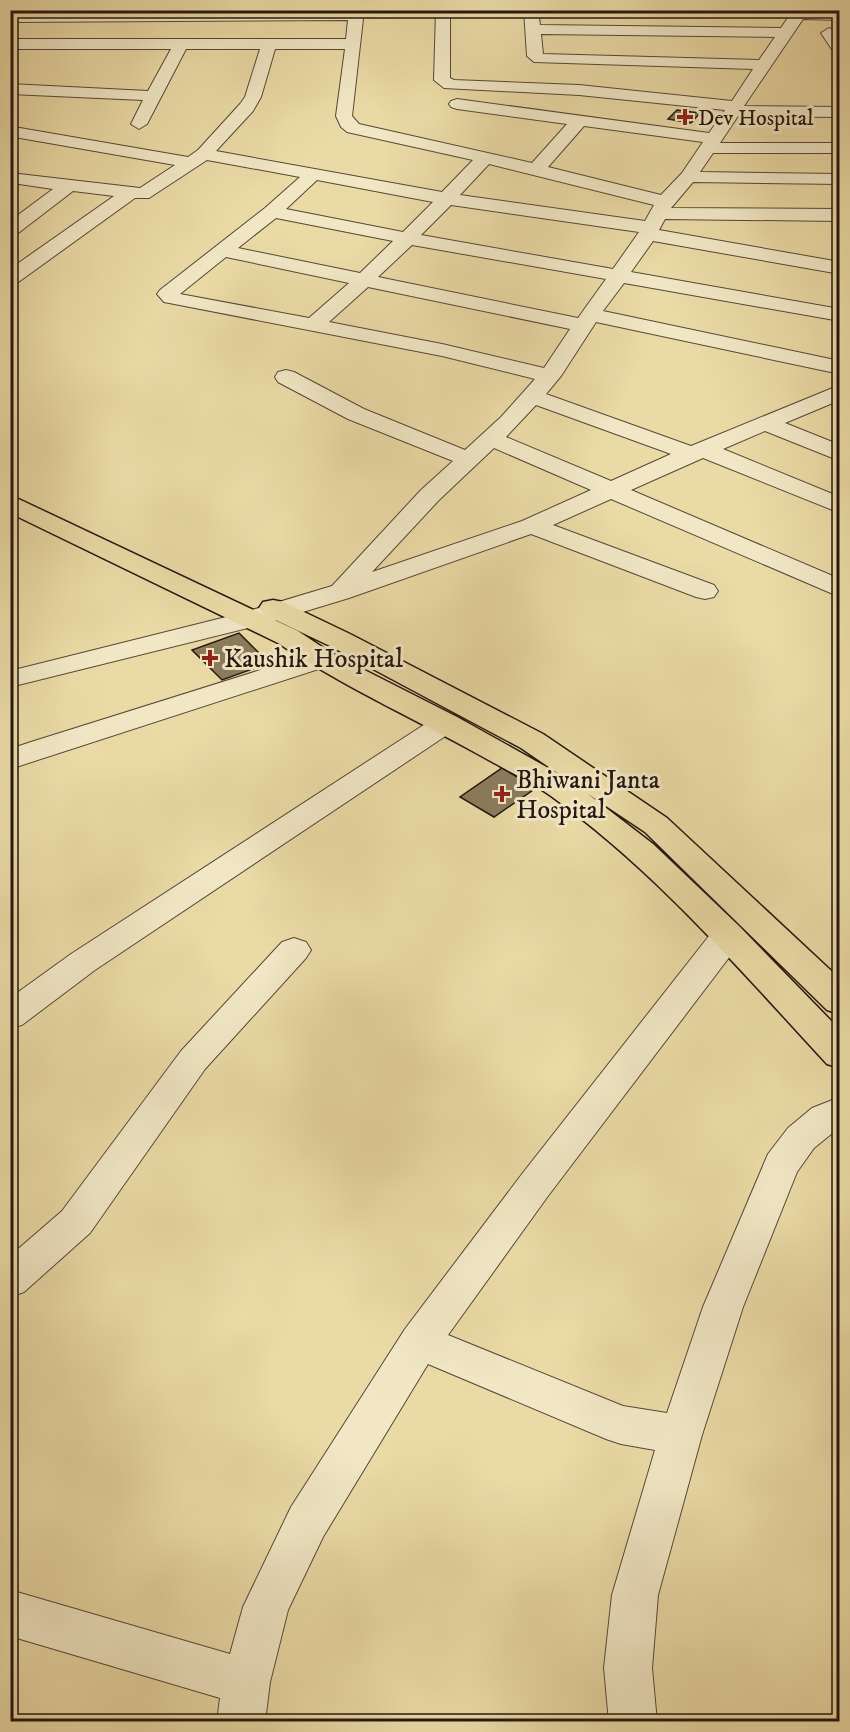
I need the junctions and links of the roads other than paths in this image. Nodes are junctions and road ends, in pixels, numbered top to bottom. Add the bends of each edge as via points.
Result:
1 (442, 10) edge
2 (531, 10) edge
3 (800, 12) edge
4 (357, 13) edge
5 (840, 16) edge
6 (10, 18) edge
7 (533, 29) junction
8 (784, 33) junction
9 (830, 33) dead end
10 (10, 44) edge
11 (84, 44) junction
12 (181, 44) junction
13 (269, 44) junction
14 (353, 44) junction
15 (840, 51) edge
16 (764, 65) junction
17 (10, 89) edge
18 (155, 96) junction
19 (50, 97) junction
20 (443, 102) dead end
21 (735, 109) junction
22 (840, 112) edge
23 (33, 119) dead end
24 (581, 119) junction
25 (139, 124) dead end
26 (15, 137) edge
27 (711, 143) junction
28 (840, 148) edge
29 (198, 158) junction
30 (485, 158) junction
31 (536, 169) junction
32 (315, 173) junction
33 (688, 177) junction
34 (840, 179) edge
35 (10, 181) edge
36 (68, 186) junction
37 (129, 194) junction
38 (448, 199) junction
39 (272, 212) junction
40 (840, 215) edge
41 (655, 219) junction
42 (771, 229) dead end
43 (10, 230) edge
44 (407, 239) junction
45 (224, 251) junction
46 (747, 251) junction
47 (840, 268) edge
48 (621, 275) junction
49 (10, 279) edge
50 (366, 279) junction
51 (840, 315) edge
52 (587, 320) junction
53 (314, 325) junction
54 (840, 368) edge
55 (550, 376) junction
56 (286, 377) dead end
57 (840, 392) edge
58 (532, 396) junction
59 (765, 423) junction
60 (490, 438) junction
61 (698, 451) junction
62 (840, 454) edge
63 (467, 459) junction
64 (10, 486) edge
65 (610, 491) junction
66 (10, 502) edge
67 (840, 506) edge
68 (531, 526) junction
69 (840, 589) edge
70 (705, 591) dead end
71 (340, 592) junction
72 (265, 614) junction
73 (321, 659) junction
74 (10, 679) edge
75 (446, 723) junction
76 (10, 760) edge
77 (728, 935) junction
78 (294, 950) dead end
79 (840, 1001) edge
80 (10, 1016) edge
81 (840, 1054) edge
82 (840, 1111) edge
83 (10, 1280) edge
84 (419, 1341) junction
85 (681, 1435) junction
86 (10, 1613) edge
87 (243, 1702) edge
88 (633, 1722) edge

1 - 21 street via 442,80 450,85 579,90
2 - 7 street
3 - 5 street
3 - 8 street
4 - 6 street
4 - 14 street
7 - 8 street
7 - 16 street via 535,56 540,59
8 - 16 street
9 - 15 street
10 - 11 street
11 - 12 street
11 - 19 street
12 - 13 street
12 - 18 street
13 - 14 street
13 - 29 street via 247,107
14 - 30 street via 344,116 347,123 362,131
16 - 21 street
17 - 19 street
18 - 19 street
18 - 25 street
20 - 24 street
21 - 22 street
21 - 27 street
23 - 26 street
24 - 27 street
24 - 31 street
26 - 29 street
27 - 28 street
27 - 33 street
29 - 32 street
29 - 37 street via 149,192
30 - 31 street
30 - 38 street
31 - 41 street
32 - 38 street
32 - 39 street
33 - 34 street
33 - 41 street
35 - 36 street
36 - 37 street
36 - 43 street
37 - 49 street
38 - 41 street
38 - 44 street
39 - 44 street
39 - 45 street
40 - 41 street
41 - 46 street
41 - 48 street
42 - 46 street
44 - 48 street
44 - 50 street
45 - 50 street
45 - 53 street via 167,294 171,298
46 - 47 street
48 - 51 street
48 - 52 street
50 - 52 street
50 - 53 street
52 - 54 street
52 - 55 street
53 - 55 street
55 - 58 street
56 - 63 street via 357,414
57 - 59 street
58 - 60 street
58 - 61 street
59 - 61 street
59 - 62 street
60 - 63 street
60 - 65 street
61 - 65 street
61 - 67 street
63 - 71 street
64 - 72 main road
65 - 68 street
65 - 69 street
66 - 72 main road
68 - 70 street
68 - 71 street
71 - 72 street
72 - 73 main road via 288,637
72 - 74 street
72 - 79 main road via 340,640 532,741 656,825
73 - 75 main road
73 - 76 street
75 - 77 main road via 561,788 641,852
75 - 80 street via 83,962
77 - 81 main road
77 - 84 street
78 - 83 street via 193,1060 76,1222
82 - 85 street via 801,1138 781,1165 723,1307
84 - 85 street via 621,1425
84 - 87 street via 307,1522 266,1607
85 - 88 street via 635,1595 628,1668
86 - 87 street

